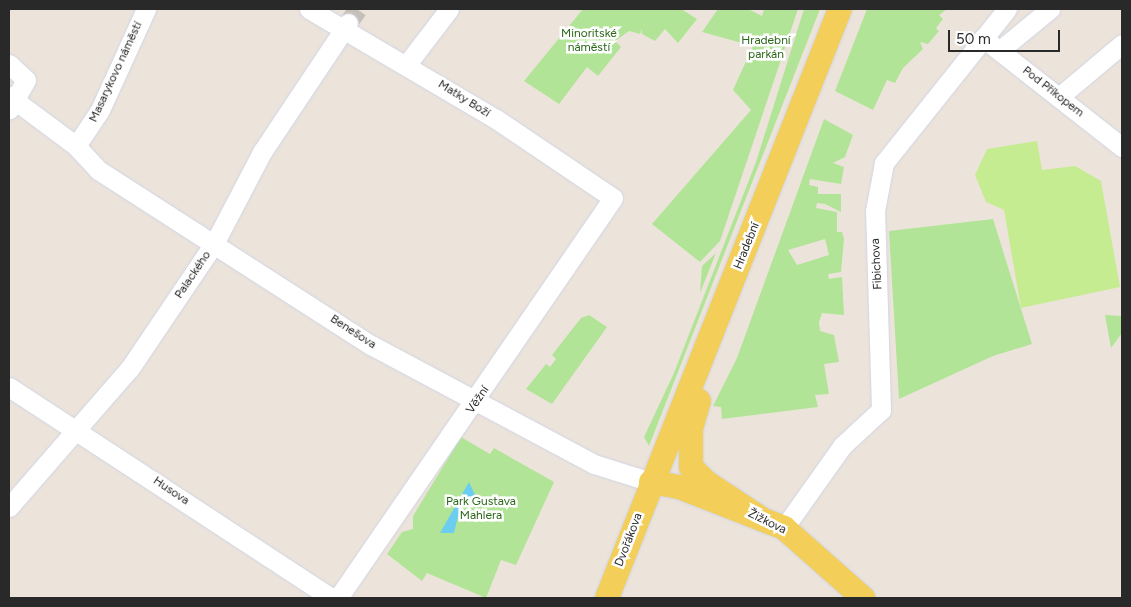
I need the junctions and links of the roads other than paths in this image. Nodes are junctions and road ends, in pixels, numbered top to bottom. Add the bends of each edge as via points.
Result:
1 (146, 9) edge
2 (309, 9) edge
3 (449, 9) edge
4 (840, 9) edge
5 (1007, 9) edge
6 (1050, 9) edge
7 (346, 26) junction
8 (983, 38) junction
9 (1122, 44) edge
10 (1000, 50) junction
11 (9, 64) edge
12 (407, 64) junction
13 (1059, 97) junction
14 (11, 102) edge
15 (76, 146) junction
16 (1122, 147) edge
17 (613, 198) joint
18 (215, 242) junction
19 (730, 288) junction
20 (9, 387) edge
21 (476, 403) junction
22 (79, 430) junction
23 (651, 482) junction
24 (9, 507) edge
25 (759, 517) junction
26 (784, 528) junction
27 (332, 598) edge
28 (338, 598) edge
29 (607, 598) edge
30 (863, 598) edge

1 - 15 street, Masarykovo náměstí via 100,110
2 - 7 street, Matky Boží
3 - 12 street
4 - 19 main road, Hradební
5 - 8 street, Fibichova
6 - 10 street
7 - 12 street, Matky Boží
7 - 18 street, Palackého via 262,152
8 - 10 street, Pod Příkopem
8 - 26 street, Fibichova via 892,147 880,176 875,211 882,410 842,446
9 - 13 street
10 - 13 street, Pod Příkopem
11 - 14 street via 26,80
12 - 17 street, Matky Boží
13 - 16 street, Pod Příkopem
14 - 15 street
15 - 18 street, Benešova via 98,170
17 - 21 street, Věžní
18 - 21 street, Benešova via 371,345
18 - 22 street, Palackého via 130,368
19 - 23 main road, Hradební
19 - 25 main road via 691,429 688,456 696,475
20 - 22 street, Husova
21 - 23 street, Benešova via 594,464
21 - 28 street, Věžní
22 - 24 street, Palackého
22 - 27 street, Husova
23 - 25 main road, Žižkova via 679,487
23 - 29 main road, Dvořákova
25 - 26 main road, Žižkova
26 - 30 main road, Žižkova

